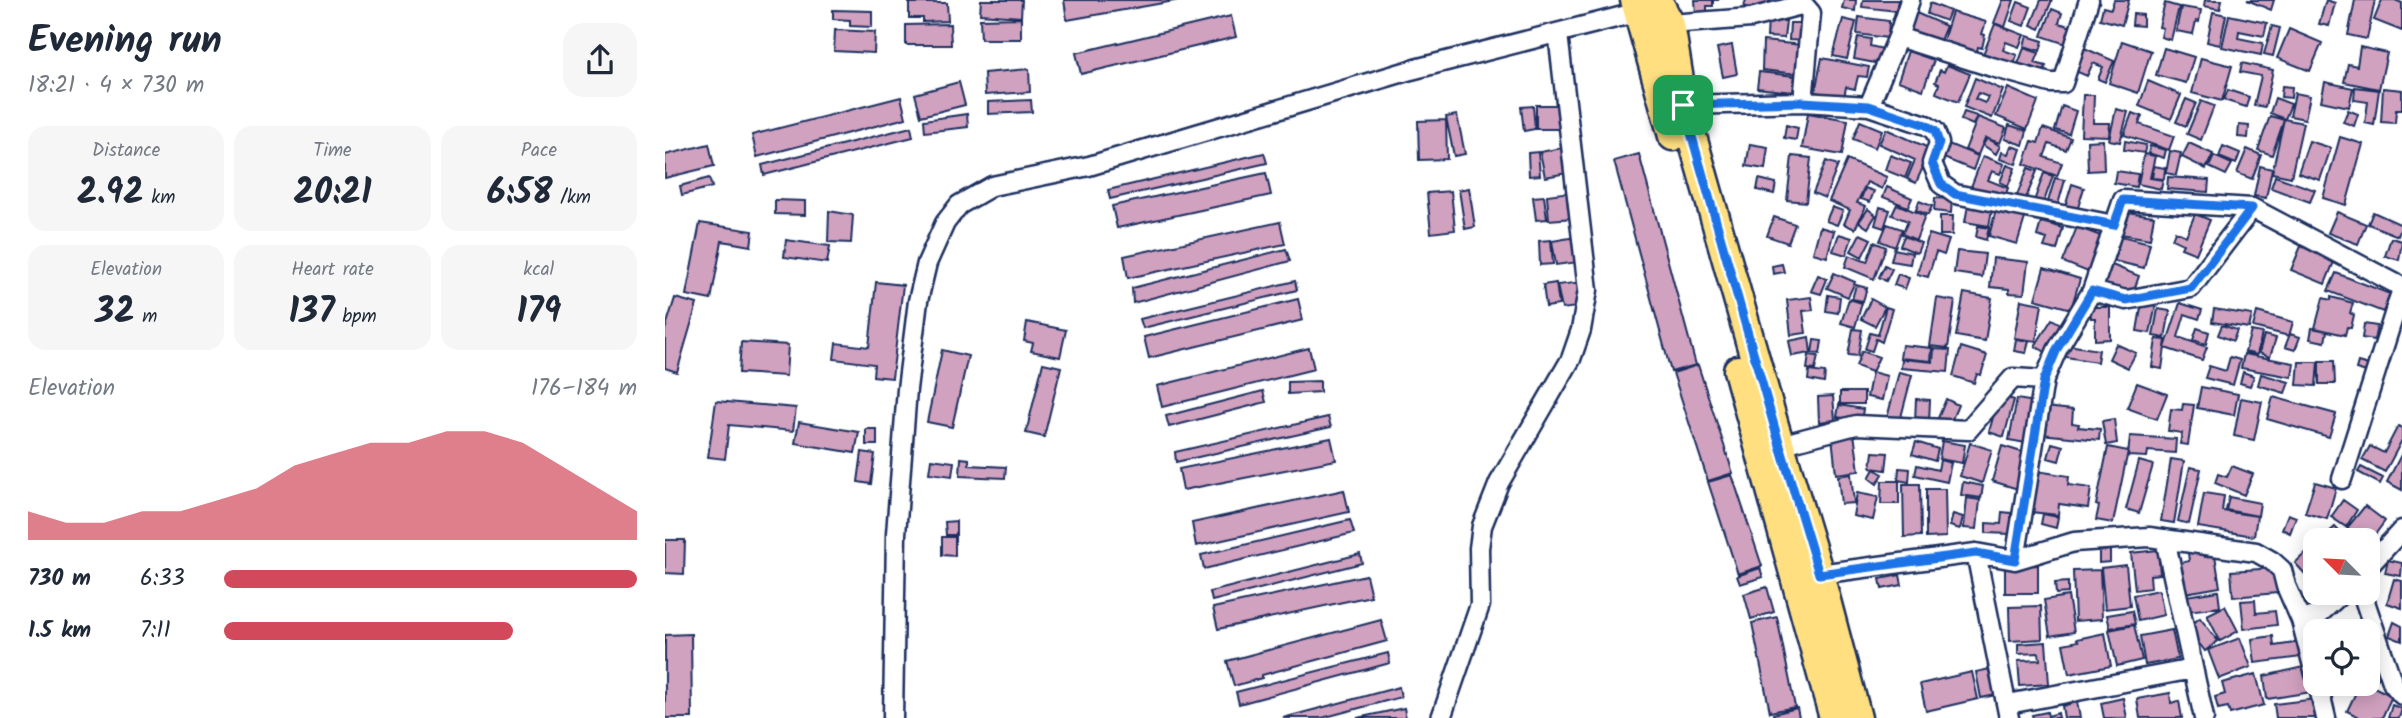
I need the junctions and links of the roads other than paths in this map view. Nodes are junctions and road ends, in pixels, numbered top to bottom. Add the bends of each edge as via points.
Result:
1 (1910, 0) edge
2 (2089, 0) edge
3 (1650, 9) edge
4 (1558, 34) junction
5 (1898, 37) junction
6 (1803, 102) junction
7 (1683, 105) junction
8 (1869, 106) junction
9 (2252, 208) junction
10 (2114, 225) junction
11 (2402, 288) edge
12 (2092, 291) junction
13 (2044, 380) junction
14 (1780, 445) junction
15 (2342, 479) dead end
16 (2402, 530) edge
17 (2165, 539) junction
18 (1976, 553) junction
19 (2380, 554) edge
20 (2015, 560) junction
21 (1819, 574) junction
22 (2328, 606) edge
23 (2366, 606) edge
24 (2301, 620) junction
25 (2303, 628) edge
26 (2193, 669) junction
27 (2402, 695) edge
28 (2321, 696) edge
29 (2008, 711) edge
30 (893, 718) edge
31 (1441, 718) edge
32 (1834, 718) edge
33 (1857, 718) edge
34 (2204, 718) edge
35 (2326, 718) edge

1 - 5 street
2 - 5 street via 2063,83 2027,77
3 - 4 street
3 - 6 street via 1751,18 1805,6 1811,13
3 - 7 main road
3 - 32 main road
4 - 30 street via 1411,70 1089,166 992,186 959,205 945,223 927,263 916,313 896,534
4 - 31 street via 1588,290 1571,359 1499,483 1482,526 1481,605
5 - 8 street
6 - 7 street
6 - 8 street
7 - 14 main road
8 - 10 street via 1935,131 1939,143 1932,163 1941,184 1955,194
9 - 10 street via 2123,200
9 - 11 street
9 - 12 street via 2191,288 2126,300
10 - 12 street
11 - 15 street
12 - 13 street
13 - 14 street via 2013,378 1968,430 1856,425
13 - 20 street
14 - 21 main road
16 - 19 street
17 - 20 street via 2074,542
17 - 24 street via 2256,552 2272,561 2282,570
17 - 26 street
18 - 20 street
18 - 21 street
18 - 29 street
21 - 33 main road
22 - 24 street
23 - 27 street via 2393,684
24 - 25 street
26 - 29 street
26 - 34 street
28 - 35 street

